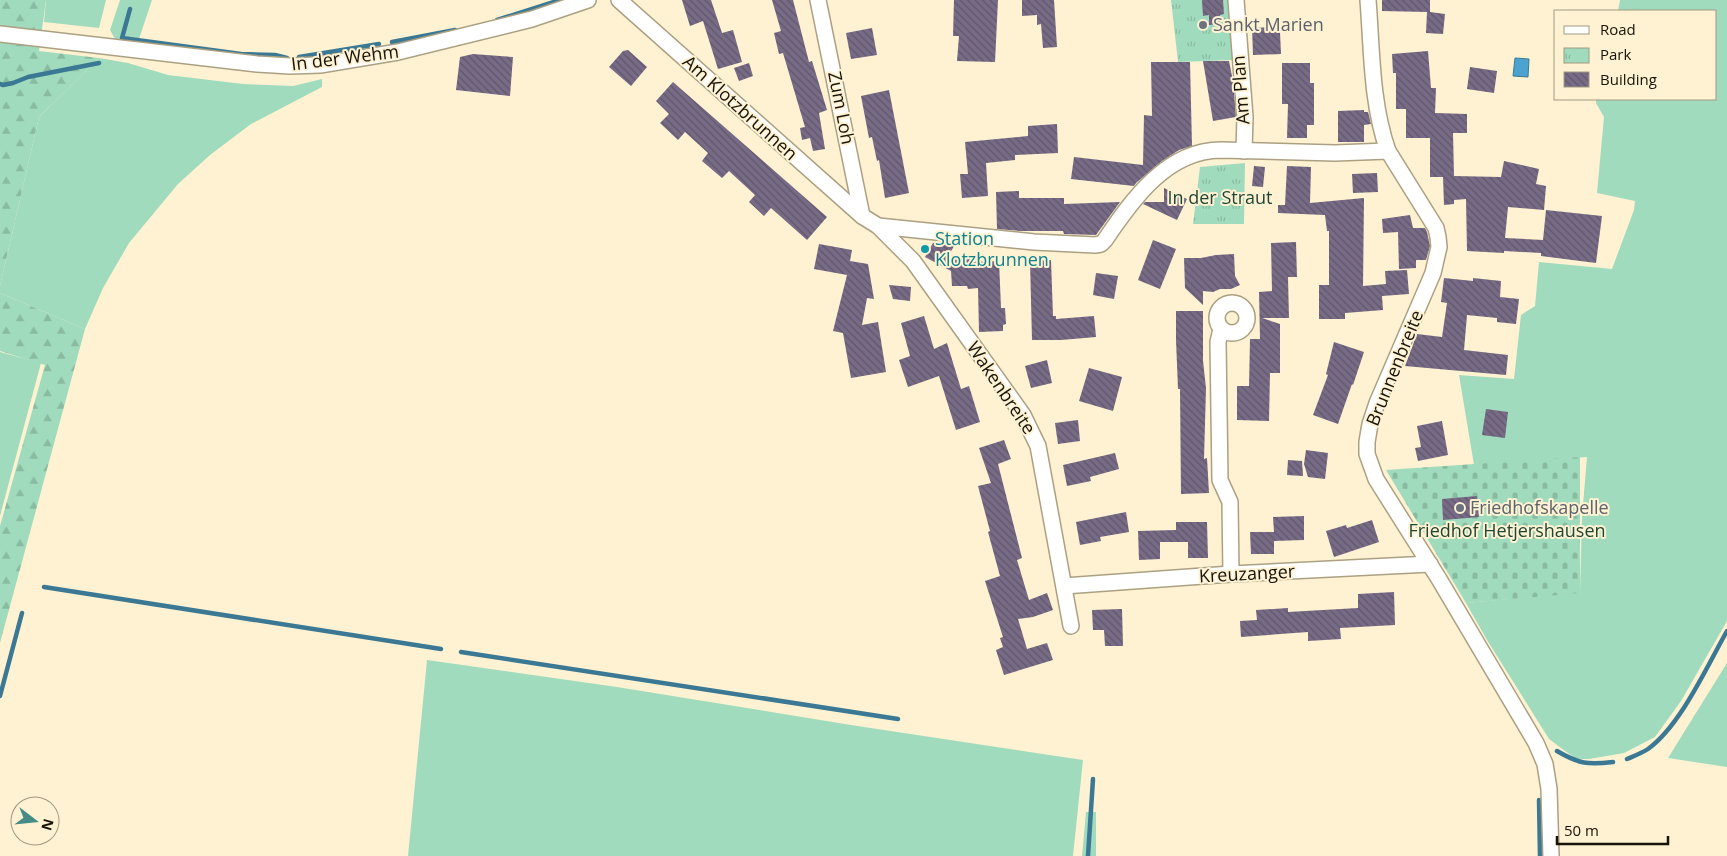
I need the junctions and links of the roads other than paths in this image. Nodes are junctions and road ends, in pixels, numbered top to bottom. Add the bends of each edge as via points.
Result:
1 (588, 0) edge
2 (619, 0) edge
3 (818, 0) edge
4 (1236, 0) edge
5 (1368, 0) edge
6 (4, 34) edge
7 (1244, 150) junction
8 (1388, 151) junction
9 (862, 216) junction
10 (878, 226) junction
11 (1221, 329) dead end
12 (1430, 564) junction
13 (1231, 574) junction
14 (1064, 586) junction
15 (1071, 626) dead end
16 (1551, 856) edge

1 - 6 street, In der Wehm via 522,22 398,52 290,66
2 - 9 street, Am Klotzbrunnen
3 - 9 street, Zum Loh
4 - 7 street, Am Plan via 1245,117
5 - 8 street, Brunnenbreite via 1377,108
7 - 8 street
7 - 10 street via 1207,150 1167,170 1140,192 1101,244 1064,244
8 - 12 street, Brunnenbreite via 1436,228 1439,247 1426,291 1377,403 1370,424 1367,454 1376,479
9 - 10 street, Wakenbreite
10 - 14 street, Wakenbreite via 913,261 1023,415 1038,446
11 - 13 street via 1218,342 1220,480 1230,502
12 - 13 street, Kreuzanger
12 - 16 street, Brunnenbreite via 1545,764
13 - 14 street, Kreuzanger
14 - 15 street, Wakenbreite

